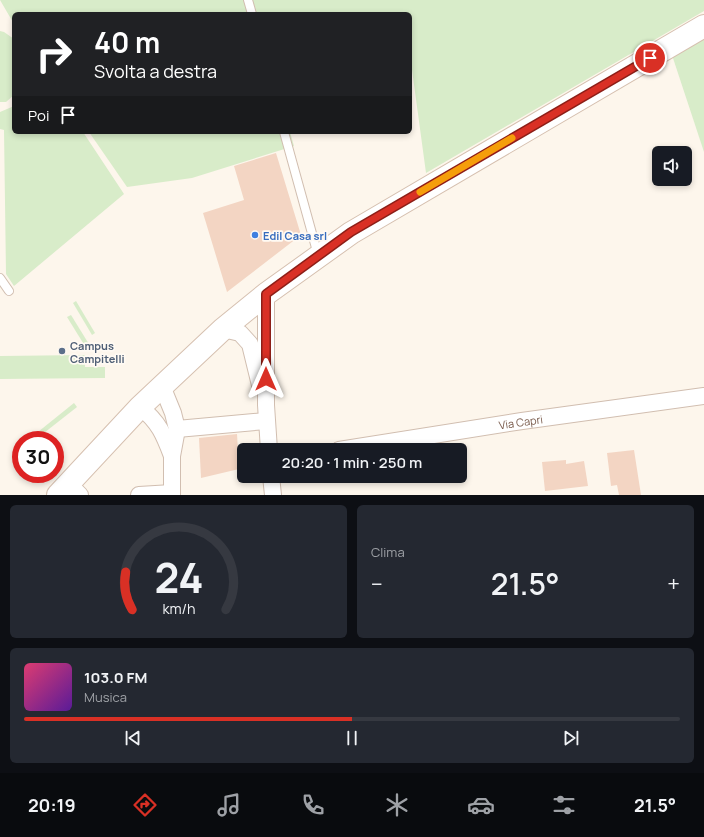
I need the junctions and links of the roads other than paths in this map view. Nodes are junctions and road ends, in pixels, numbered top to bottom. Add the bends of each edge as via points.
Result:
1 (248, 0) edge
2 (251, 12) edge
3 (704, 26) edge
4 (285, 134) edge
5 (319, 256) junction
6 (0, 278) edge
7 (9, 290) dead end
8 (266, 294) junction
9 (223, 329) junction
10 (162, 386) junction
11 (704, 396) edge
12 (140, 407) junction
13 (266, 413) junction
14 (177, 429) junction
15 (268, 443) edge
16 (383, 443) edge
17 (172, 456) junction
18 (272, 483) edge
19 (69, 491) edge
20 (172, 494) edge
21 (139, 495) edge
22 (273, 495) edge

1 - 2 lane
3 - 5 main road via 351,232
4 - 5 lane
5 - 8 main road
6 - 7 lane
8 - 9 main road
8 - 13 street
9 - 10 main road
9 - 13 street via 240,333 250,344
10 - 12 main road
10 - 14 street
11 - 16 street, Via Capri
12 - 17 street via 159,427
12 - 19 main road
13 - 14 street
13 - 15 street
14 - 17 street
17 - 20 street
18 - 22 street
20 - 21 street

